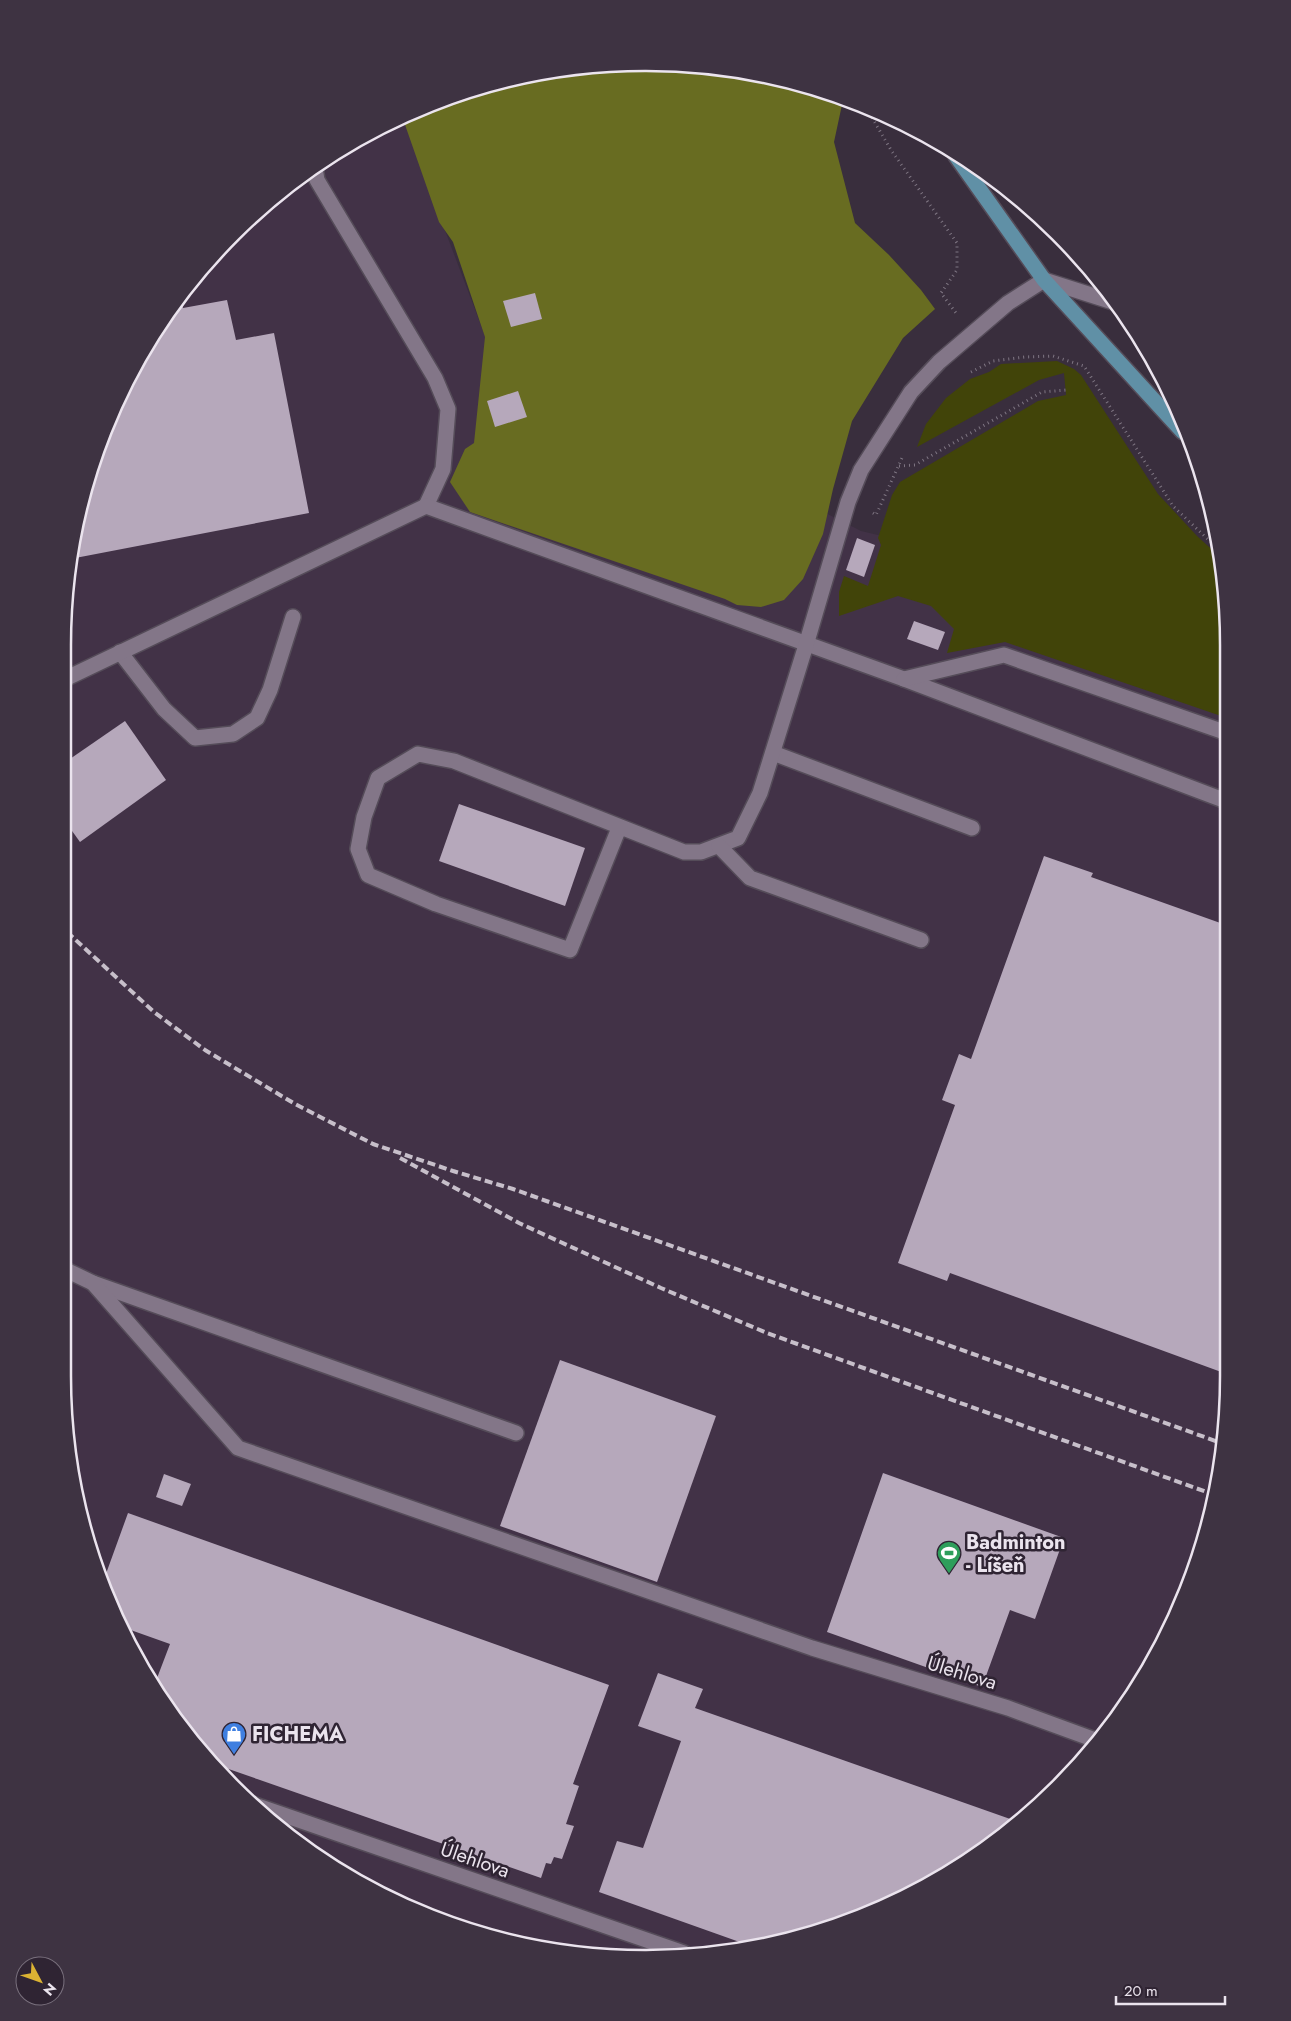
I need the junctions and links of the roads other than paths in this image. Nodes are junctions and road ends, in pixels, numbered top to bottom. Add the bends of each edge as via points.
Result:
1 (964, 167) edge
2 (316, 175) edge
3 (1044, 280) junction
4 (1103, 299) edge
5 (1175, 423) edge
6 (426, 506) junction
7 (293, 617) dead end
8 (806, 645) junction
9 (120, 652) junction
10 (71, 676) edge
11 (904, 679) junction
12 (1220, 731) edge
13 (773, 753) junction
14 (1220, 799) edge
15 (619, 828) junction
16 (972, 828) dead end
17 (719, 846) junction
18 (921, 940) dead end
19 (71, 1273) edge
20 (93, 1283) junction
21 (516, 1433) dead end
22 (1090, 1738) edge
23 (273, 1812) edge
24 (673, 1949) edge

1 - 3 main road
2 - 6 street via 435,378 448,409 443,469
3 - 4 street
3 - 5 main road
3 - 8 street via 1008,303 972,333 911,392 861,470 848,502
6 - 8 street
6 - 9 street
7 - 9 street via 270,690 257,718 233,734 195,738 164,709
8 - 11 street
8 - 13 street
9 - 10 street
11 - 12 street via 1004,655
11 - 14 street
13 - 16 street
13 - 17 street via 760,793 738,838
15 - 15 street via 570,950 436,904 368,875 358,849 364,817 378,778 418,754 454,762
15 - 17 street via 684,852 701,852
17 - 18 street via 750,878
19 - 20 street
20 - 21 street
20 - 22 street, Úlehlova via 238,1448 812,1648 1008,1708
23 - 24 street, Úlehlova

